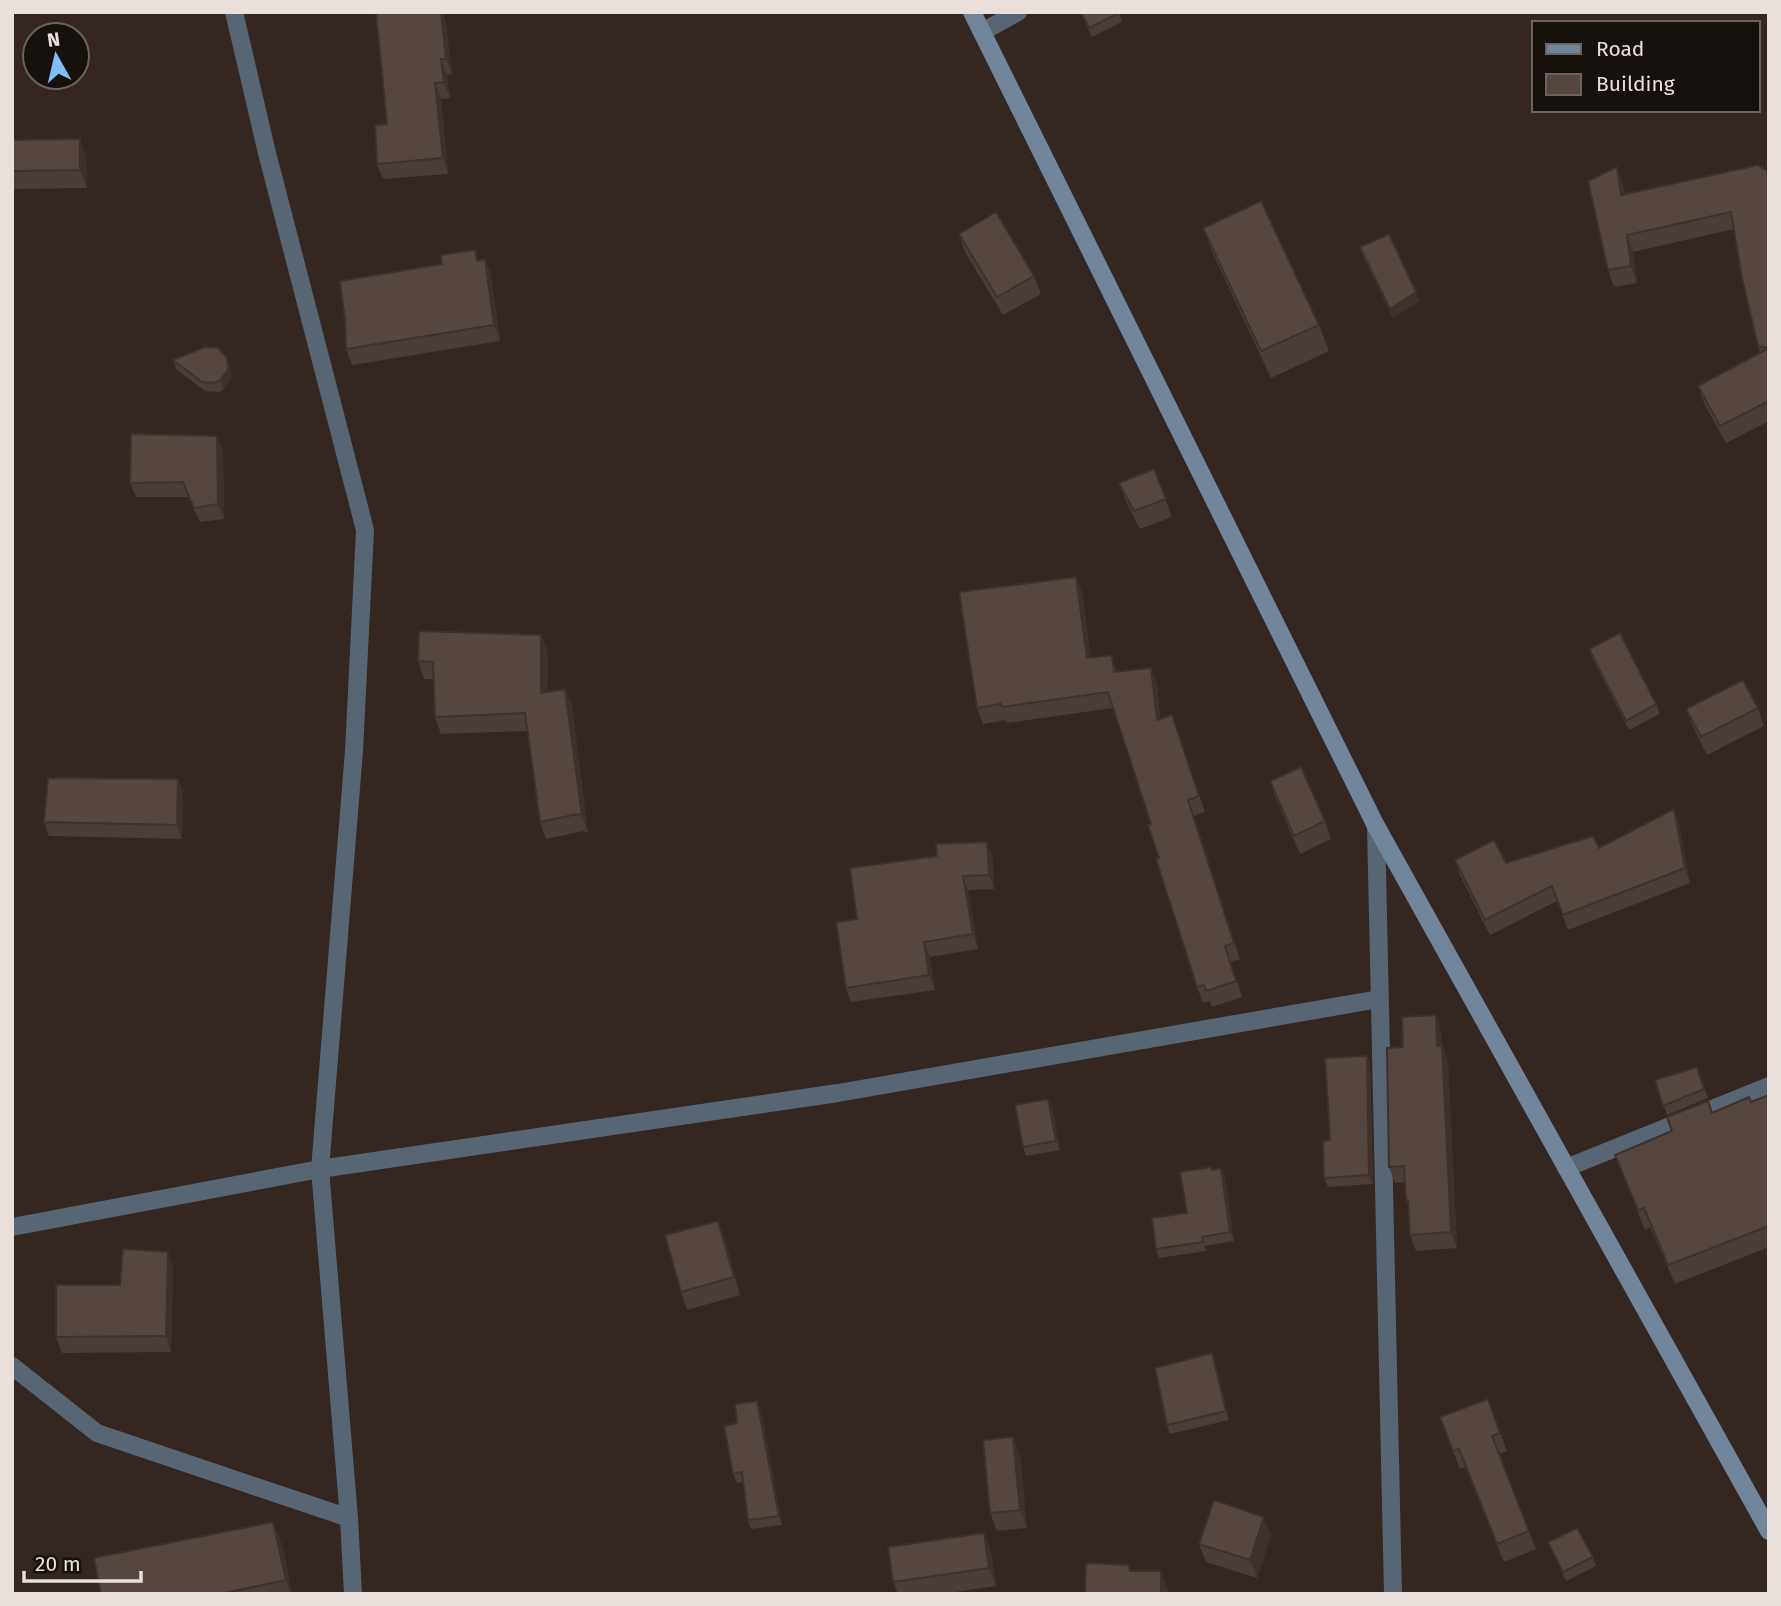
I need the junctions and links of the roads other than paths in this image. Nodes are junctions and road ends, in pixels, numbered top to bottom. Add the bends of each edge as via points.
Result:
1 (234, 12) edge
2 (972, 12) edge
3 (1018, 12) edge
4 (982, 32) junction
5 (1376, 826) junction
6 (1379, 999) junction
7 (1769, 1086) edge
8 (1566, 1168) junction
9 (320, 1169) junction
10 (12, 1227) edge
11 (12, 1366) edge
12 (349, 1518) junction
13 (1769, 1531) edge
14 (353, 1594) edge
15 (1393, 1594) edge

1 - 9 street via 365,530 354,751
2 - 4 main road
3 - 4 street
4 - 5 main road
5 - 6 street
5 - 8 main road
6 - 9 street via 838,1093
6 - 15 street
7 - 8 street
8 - 13 main road
9 - 10 street
9 - 12 street
11 - 12 street via 97,1433
12 - 14 street

